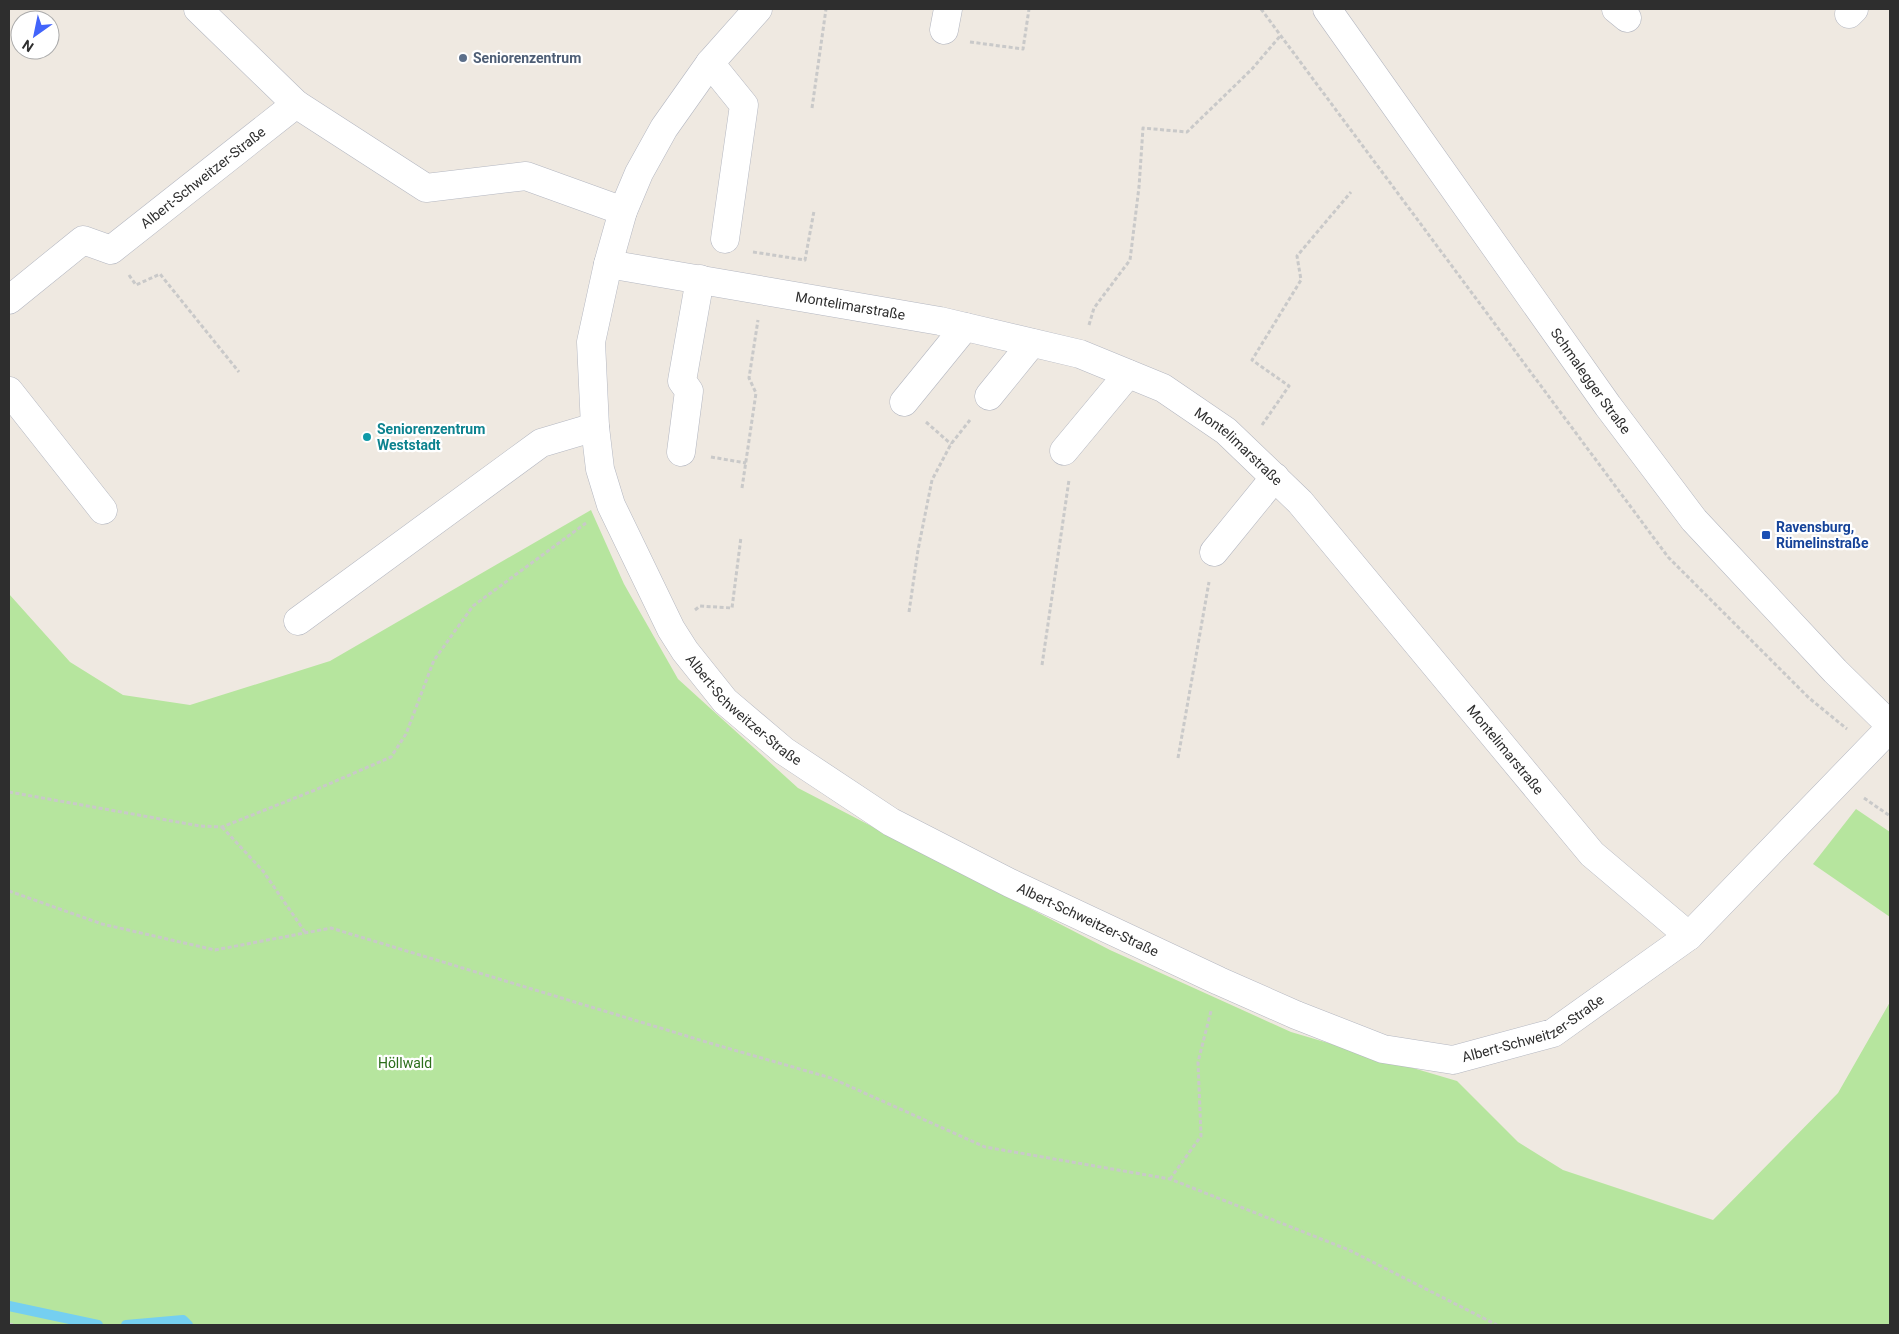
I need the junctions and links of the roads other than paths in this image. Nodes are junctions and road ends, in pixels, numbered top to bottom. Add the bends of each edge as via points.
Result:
1 (198, 9) edge
2 (758, 9) edge
3 (1327, 9) edge
4 (710, 63) junction
5 (296, 104) junction
6 (623, 211) junction
7 (735, 245) road end
8 (608, 264) junction
9 (700, 279) junction
10 (9, 300) edge
11 (964, 327) junction
12 (1032, 343) junction
13 (1128, 374) junction
14 (9, 391) edge
15 (989, 396) road end
16 (904, 402) dead end
17 (595, 427) junction
18 (1064, 451) road end
19 (681, 452) dead end
20 (1275, 478) junction
21 (103, 510) dead end
22 (1214, 552) road end
23 (298, 621) dead end
24 (1890, 727) edge
25 (1689, 936) junction

1 - 5 street
2 - 4 street, Albert-Schweitzer-Straße
3 - 24 street, Schmalegger Straße via 1608,406 1694,520
4 - 6 street, Albert-Schweitzer-Straße via 664,128
4 - 7 street via 744,105
5 - 6 street via 426,188 526,176
5 - 10 street, Albert-Schweitzer-Straße via 111,250 84,240
6 - 8 street, Albert-Schweitzer-Straße
8 - 9 street, Montelimarstraße
8 - 17 street, Albert-Schweitzer-Straße via 590,342
9 - 11 street, Montelimarstraße
9 - 19 street via 682,381 689,390
11 - 12 street, Montelimarstraße
11 - 16 street
12 - 13 street, Montelimarstraße via 1080,354
12 - 15 street
13 - 18 street
13 - 20 street, Montelimarstraße via 1163,388 1226,431
14 - 21 street
17 - 23 street via 541,443
17 - 25 street, Albert-Schweitzer-Straße via 600,468 610,505 671,629 725,700 784,750 890,822 1219,982 1383,1049 1453,1060 1553,1033
20 - 22 street
20 - 25 street, Montelimarstraße via 1300,502 1592,854
24 - 25 street, Albert-Schweitzer-Straße

